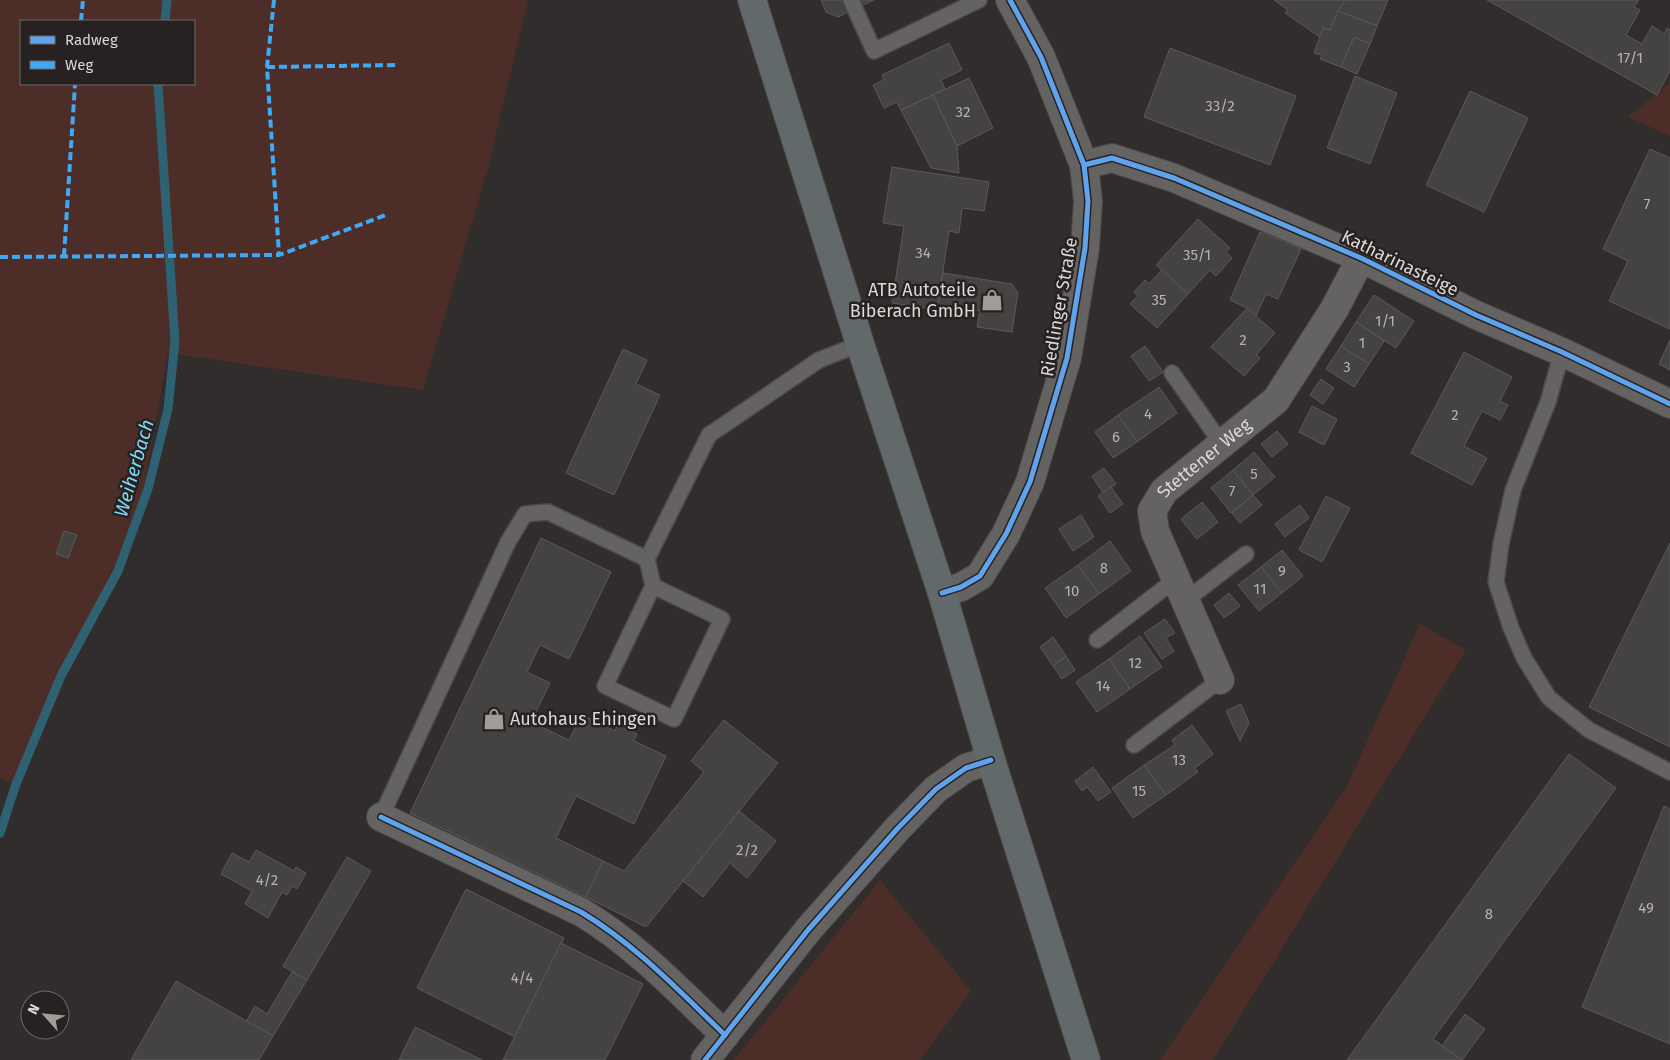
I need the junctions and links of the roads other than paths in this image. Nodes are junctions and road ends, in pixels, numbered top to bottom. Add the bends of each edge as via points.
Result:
1 (752, 0) edge
2 (851, 0) edge
3 (979, 0) edge
4 (1010, 0) edge
5 (1084, 166) junction
6 (1361, 258) junction
7 (860, 344) junction
8 (1562, 352) junction
9 (1172, 373) dead end
10 (1670, 404) edge
11 (1222, 444) junction
12 (1246, 554) dead end
13 (647, 559) junction
14 (654, 586) junction
15 (1181, 590) junction
16 (942, 593) junction
17 (1097, 640) dead end
18 (1220, 680) joint
19 (1134, 745) dead end
20 (992, 760) junction
21 (1670, 772) edge
22 (381, 818) joint
23 (726, 1035) junction
24 (705, 1060) edge
25 (1086, 1060) edge

1 - 7 main road
2 - 3 lane via 874,51
4 - 5 street, Riedlinger Straße via 1041,57
5 - 6 street, Katharinasteige via 1112,158 1174,178
5 - 16 street, Riedlinger Straße via 1088,201 1082,268 1067,358 1030,482 1006,534 980,576
6 - 8 street, Katharinasteige via 1476,315
6 - 11 street, Stettener Weg via 1335,308 1276,400
7 - 13 lane via 820,360 710,435
7 - 16 main road
8 - 10 street, Katharinasteige
8 - 21 lane via 1548,402 1513,490 1496,582 1524,658 1549,698 1588,730
9 - 11 lane
11 - 15 street, Stettener Weg via 1164,491 1152,511 1155,531
12 - 15 lane
13 - 14 lane
13 - 22 lane via 548,512 526,514 508,542
14 - 14 lane via 605,686 674,719 722,619
15 - 17 lane
15 - 18 street, Stettener Weg
16 - 20 main road
18 - 19 lane
20 - 23 street via 966,768 936,789 898,828 808,930
20 - 25 main road
22 - 23 street via 581,912 608,928 643,956
23 - 24 street

